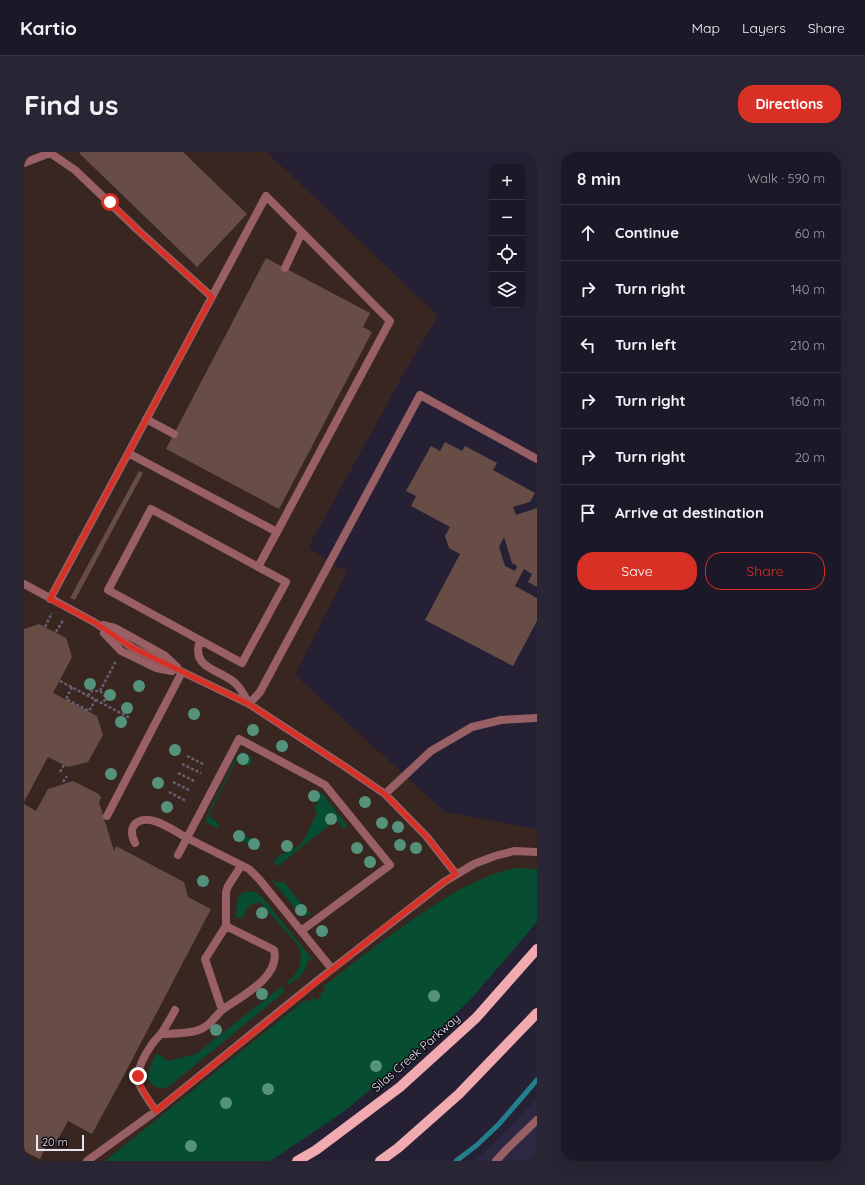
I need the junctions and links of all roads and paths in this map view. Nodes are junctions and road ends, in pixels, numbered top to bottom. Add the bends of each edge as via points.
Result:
1 (24, 163) edge
2 (302, 232) junction
3 (285, 268) dead end
4 (212, 297) junction
5 (146, 419) junction
6 (174, 434) dead end
7 (128, 453) junction
8 (537, 459) edge
9 (278, 532) junction
10 (258, 567) junction
11 (24, 584) edge
12 (50, 599) junction
13 (54, 611) dead end
14 (65, 617) dead end
15 (94, 622) junction
16 (45, 627) dead end
17 (56, 632) dead end
18 (200, 640) junction
19 (118, 658) dead end
20 (182, 672) junction
21 (60, 681) dead end
22 (72, 687) junction
23 (100, 691) junction
24 (88, 696) junction
25 (96, 699) junction
26 (102, 703) junction
27 (249, 704) junction
28 (130, 718) dead end
29 (537, 718) edge
30 (187, 756) dead end
31 (182, 764) dead end
32 (64, 765) dead end
33 (205, 765) dead end
34 (60, 772) dead end
35 (178, 773) dead end
36 (201, 773) dead end
37 (67, 776) dead end
38 (63, 782) dead end
39 (173, 782) dead end
40 (196, 782) dead end
41 (191, 791) dead end
42 (169, 792) dead end
43 (385, 794) junction
44 (186, 801) dead end
45 (107, 816) dead end
46 (187, 838) junction
47 (135, 842) dead end
48 (537, 852) edge
49 (178, 855) dead end
50 (241, 866) junction
51 (456, 874) junction
52 (226, 926) junction
53 (301, 931) junction
54 (537, 949) edge
55 (332, 969) junction
56 (175, 1010) dead end
57 (222, 1010) junction
58 (537, 1013) edge
59 (161, 1034) junction
60 (156, 1111) junction
61 (537, 1120) edge
62 (88, 1161) edge
63 (298, 1161) edge
64 (380, 1161) edge
65 (496, 1161) edge

1 - 4 lane via 50,153 75,170
2 - 3 lane
2 - 4 lane via 266,196
2 - 9 lane via 390,321
4 - 5 lane
5 - 6 lane
5 - 7 lane
7 - 9 lane
7 - 12 lane
8 - 27 lane via 420,395 260,692
9 - 10 lane
10 - 18 lane via 286,582 242,663
10 - 18 lane via 151,509 108,590
11 - 12 lane
12 - 15 lane
13 - 16 path
14 - 17 path
15 - 20 lane via 115,628 164,655
15 - 20 lane via 121,651 156,668
18 - 27 lane via 199,659 204,665 236,683
19 - 23 path
20 - 27 lane
20 - 45 lane
21 - 22 path
22 - 24 path
22 - 25 path via 66,699 89,711
23 - 24 path via 91,691
23 - 26 path via 105,696
24 - 25 path
25 - 26 path
26 - 28 path
27 - 43 lane
29 - 43 lane via 501,720 472,727 431,751
30 - 33 path
31 - 36 path
32 - 34 path
35 - 40 path
37 - 38 path
39 - 41 path
42 - 44 path
43 - 51 lane via 427,837
46 - 47 lane via 155,821 145,819 133,827 132,836
46 - 49 lane
46 - 50 lane
46 - 53 lane via 239,739 325,785 390,865
48 - 51 lane via 514,852 495,856
50 - 52 lane via 226,892
50 - 53 lane via 249,869 259,879
51 - 55 lane
52 - 57 lane via 205,959
52 - 57 lane via 274,950 275,956 274,965 266,978
53 - 55 lane
54 - 63 main road, Silas Creek Parkway via 476,1018 400,1087
55 - 60 lane
56 - 59 lane
57 - 59 lane via 199,1030
58 - 64 main road via 459,1094
59 - 60 lane via 143,1059 138,1076 143,1091
60 - 62 lane
61 - 65 lane

